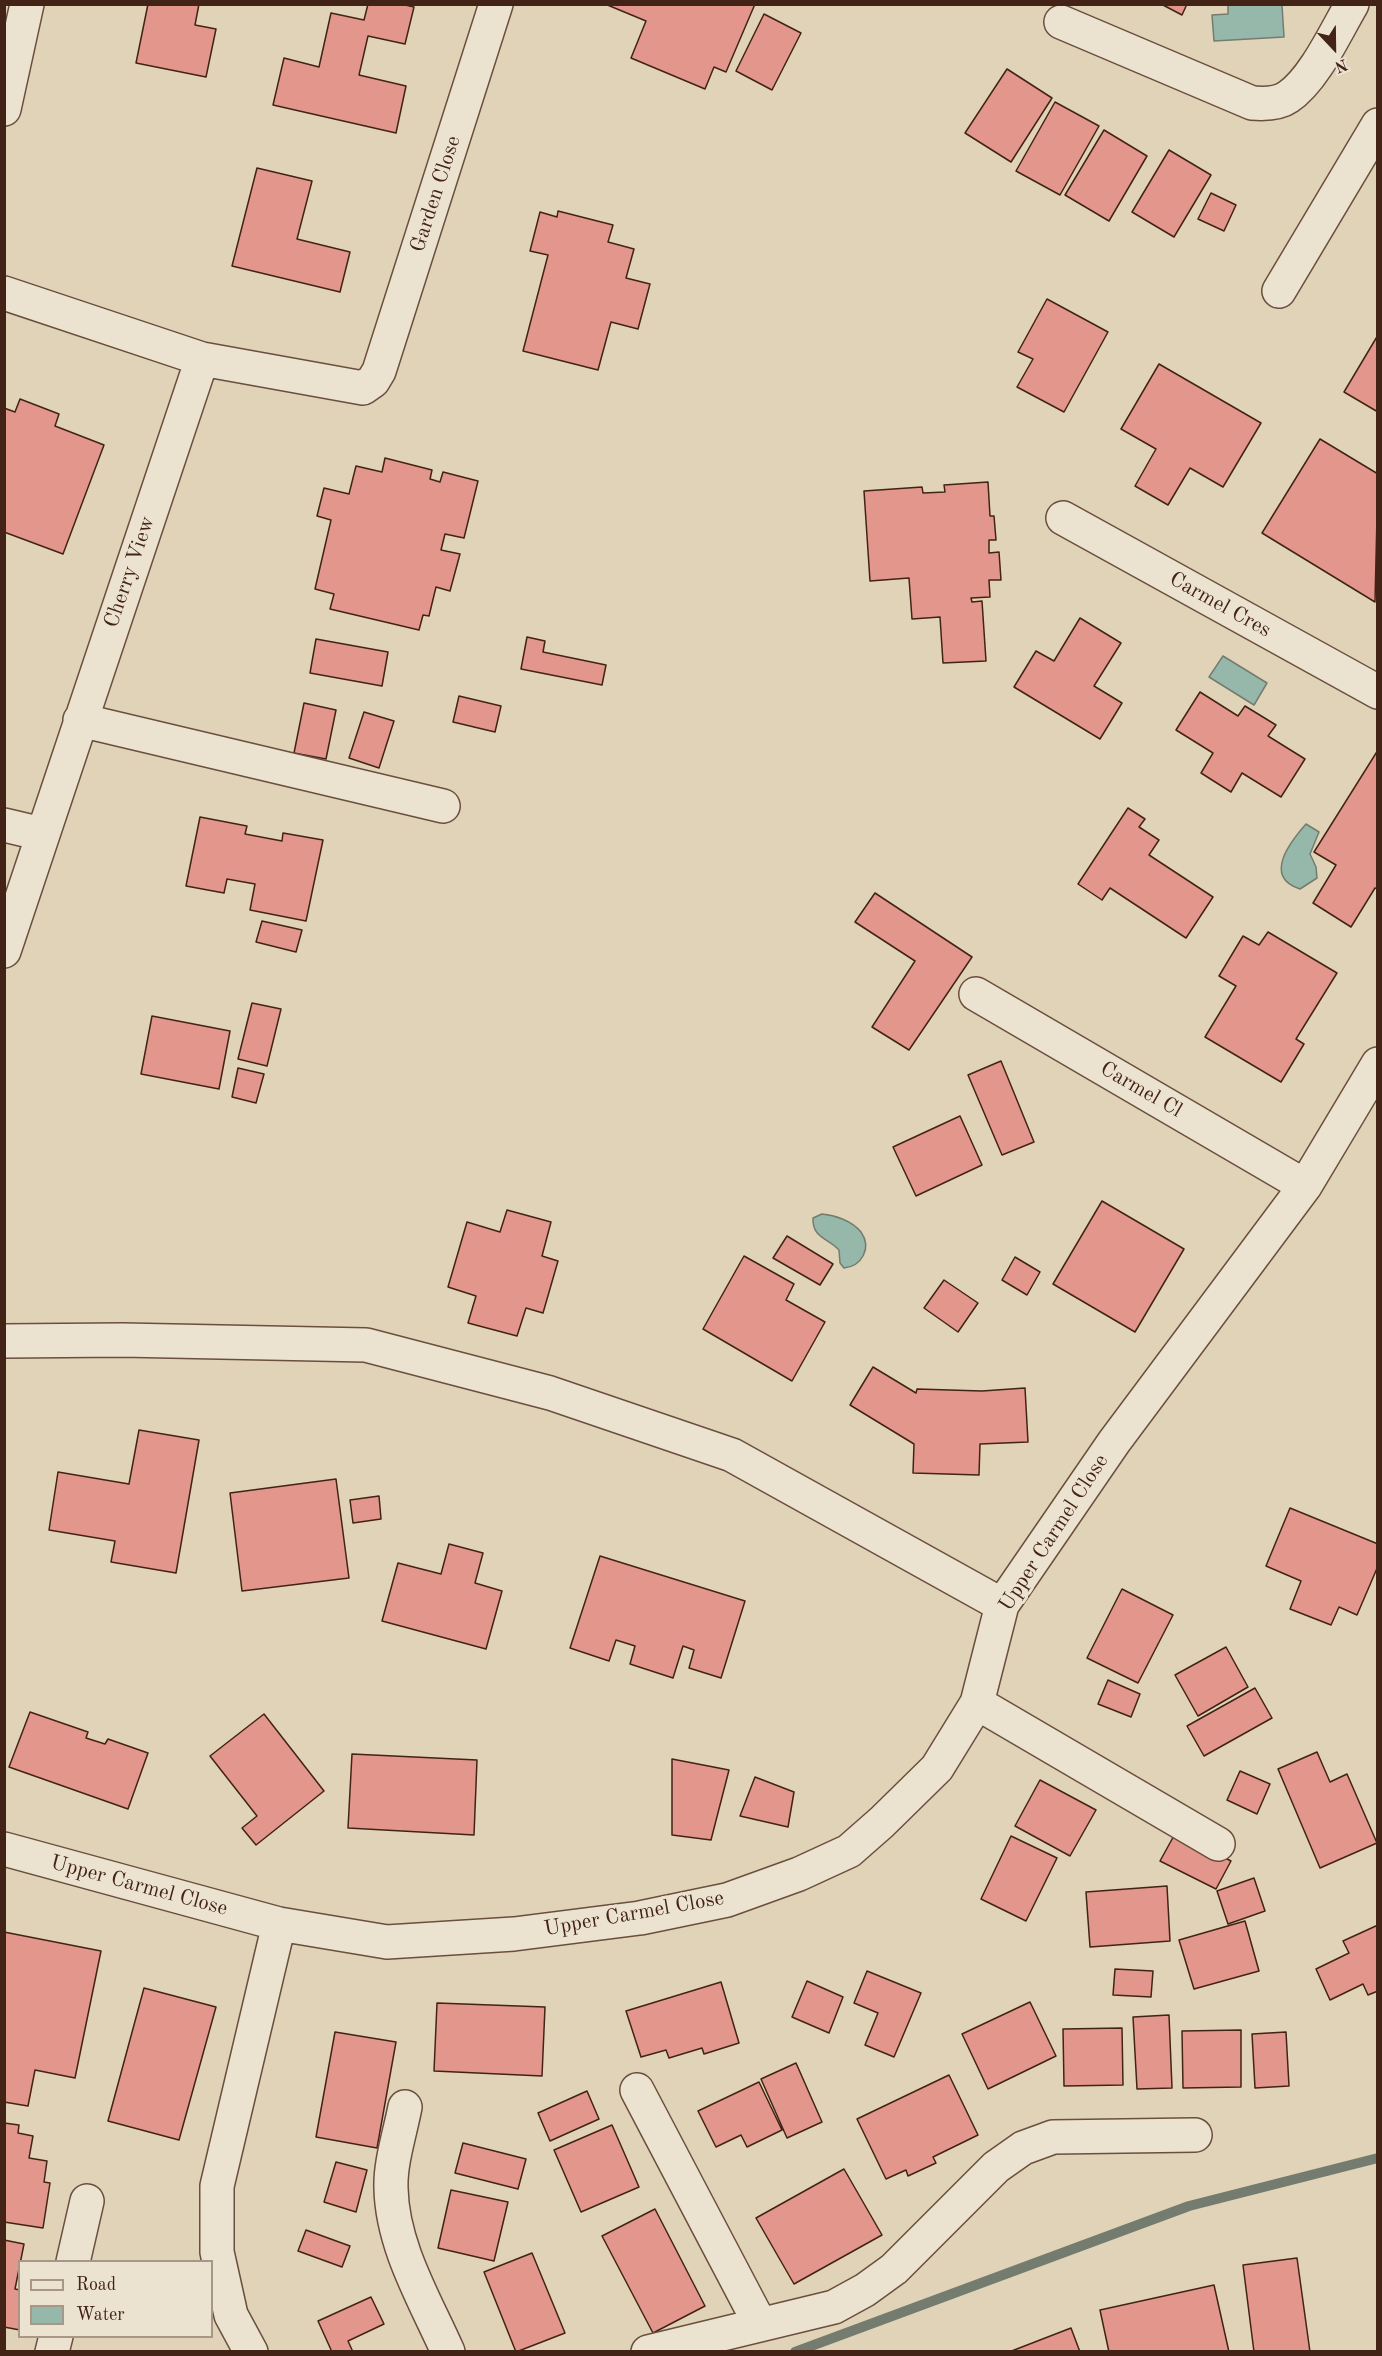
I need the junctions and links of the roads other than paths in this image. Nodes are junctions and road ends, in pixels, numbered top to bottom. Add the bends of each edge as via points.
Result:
1 (27, 4) edge
2 (496, 4) edge
3 (1352, 4) edge
4 (1061, 22) dead end
5 (4, 109) edge
6 (1377, 125) edge
7 (1279, 291) dead end
8 (4, 293) edge
9 (202, 359) junction
10 (1063, 518) dead end
11 (1377, 692) edge
12 (80, 720) junction
13 (443, 806) dead end
14 (4, 825) edge
15 (42, 834) junction
16 (4, 951) edge
17 (976, 994) dead end
18 (1377, 1064) edge
19 (1305, 1186) junction
20 (4, 1341) edge
21 (1002, 1605) junction
22 (977, 1703) junction
23 (1218, 1844) dead end
24 (4, 1849) edge
25 (279, 1924) junction
26 (637, 2090) dead end
27 (405, 2107) dead end
28 (1195, 2135) dead end
29 (87, 2200) dead end
30 (73, 2260) edge
31 (760, 2324) junction
32 (251, 2352) edge
33 (448, 2352) edge
34 (648, 2352) edge

1 - 5 street
2 - 9 street, Garden Close via 373,381 363,388
3 - 4 street via 1307,78 1288,98 1266,104 1252,103
6 - 7 street
8 - 9 street
9 - 12 street, Cherry View
10 - 11 street, Carmel Cres
12 - 13 street
12 - 15 street, Cherry View
14 - 15 street
15 - 16 street, Cherry View
17 - 19 street, Carmel Cl
18 - 19 street, Upper Carmel Close
19 - 21 street, Upper Carmel Close via 1114,1442
20 - 21 street via 366,1345 550,1393 732,1455
21 - 22 street, Upper Carmel Close
22 - 23 street
22 - 25 street, Upper Carmel Close via 937,1768 849,1851 727,1900 640,1918 514,1934 387,1942
24 - 25 street, Upper Carmel Close
25 - 32 street via 217,2186 217,2252 231,2315
26 - 31 street
27 - 33 street via 391,2186 393,2220
28 - 31 street via 1053,2137 1023,2148 996,2167 894,2270 865,2290 834,2307
29 - 30 street
31 - 34 street

